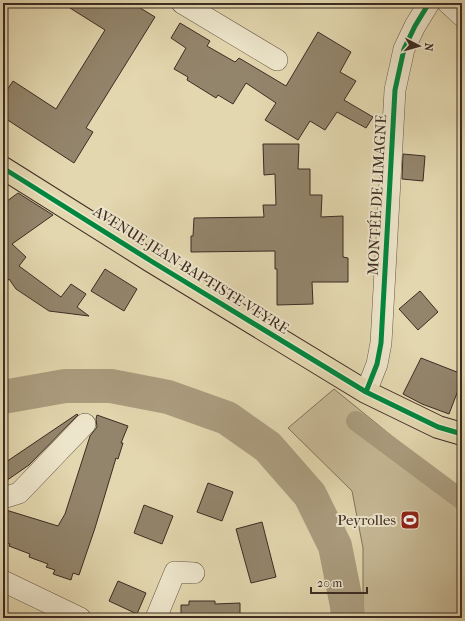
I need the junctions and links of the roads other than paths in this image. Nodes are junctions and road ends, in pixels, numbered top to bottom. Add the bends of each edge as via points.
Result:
1 (182, 3) edge
2 (429, 3) edge
3 (448, 3) edge
4 (462, 16) edge
5 (277, 60) dead end
6 (3, 168) edge
7 (366, 392) junction
8 (84, 424) dead end
9 (462, 434) edge
10 (3, 498) edge
11 (194, 573) dead end
12 (3, 581) edge
13 (80, 618) edge
14 (156, 618) edge

1 - 5 street
2 - 7 street, MONTÉE DE LIMAGNE via 404,49 395,90 381,343 377,364
3 - 4 street
6 - 7 main road, AVENUE JEAN-BAPTISTE VEYRE
7 - 9 main road, AVENUE JEAN-BAPTISTE VEYRE via 438,427
8 - 10 street via 19,493
11 - 14 street via 175,572
12 - 13 street

